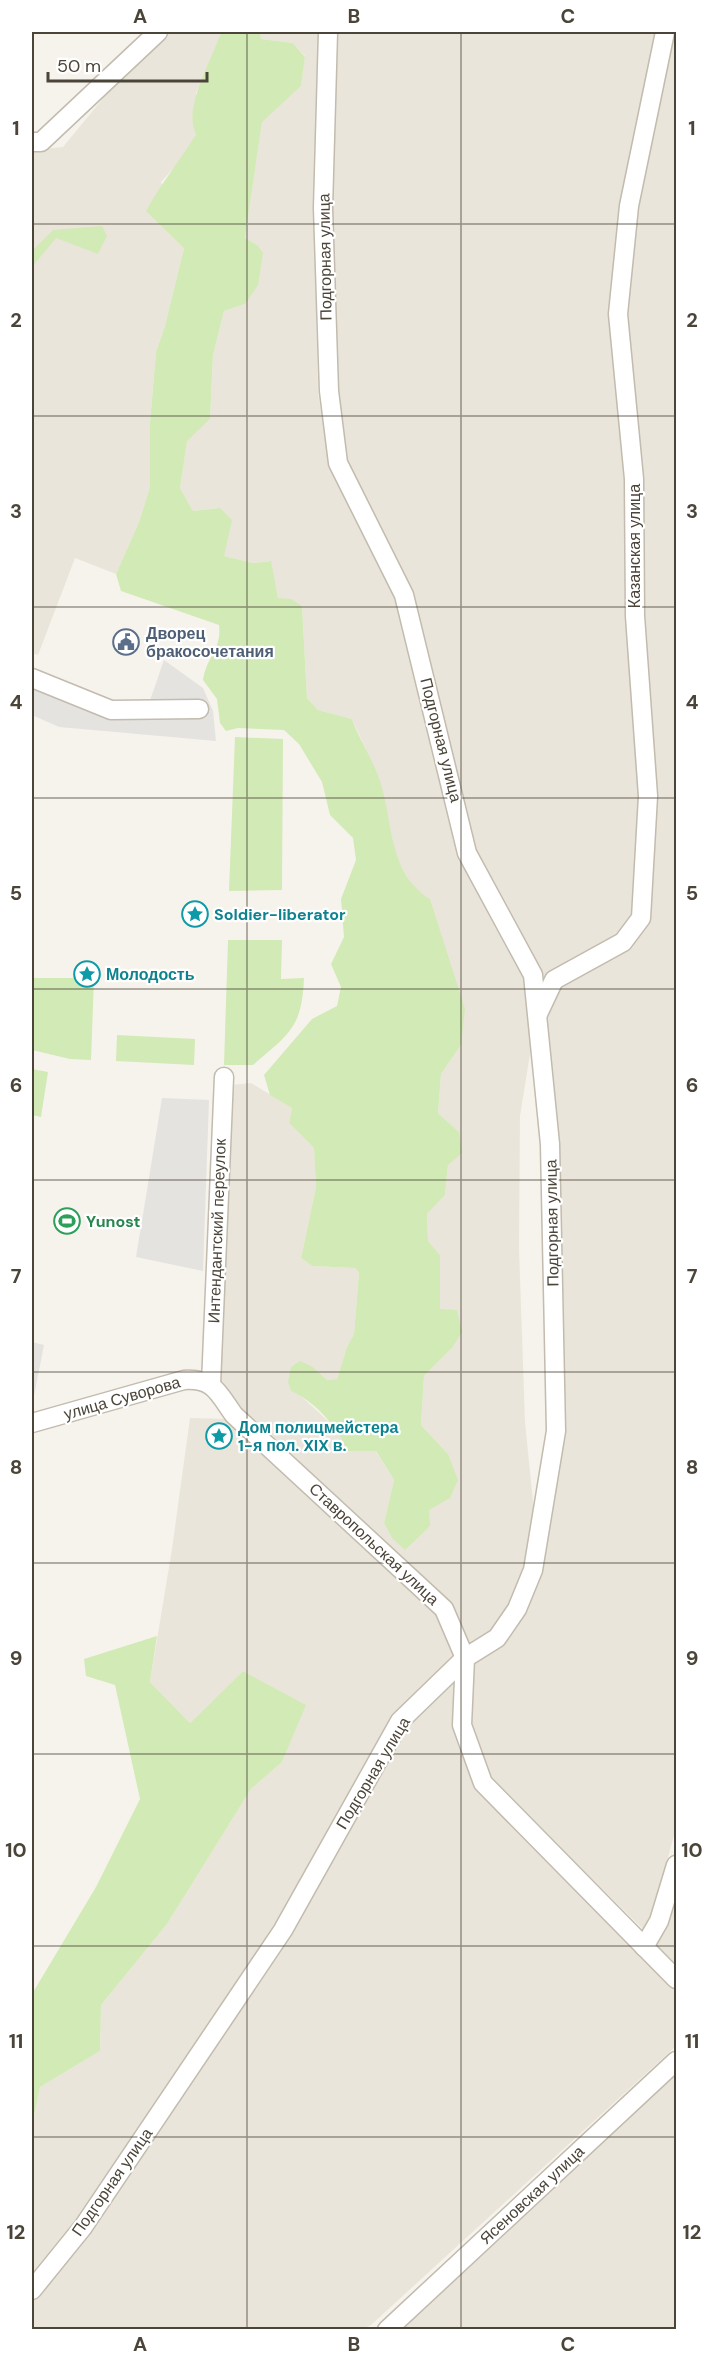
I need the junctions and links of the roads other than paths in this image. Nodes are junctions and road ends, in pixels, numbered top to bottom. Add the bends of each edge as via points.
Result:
1 (158, 32) edge
2 (328, 32) edge
3 (665, 32) edge
4 (32, 142) edge
5 (32, 678) edge
6 (199, 709) dead end
7 (537, 1014) junction
8 (224, 1077) dead end
9 (212, 1384) junction
10 (32, 1424) edge
11 (465, 1658) junction
12 (676, 1864) edge
13 (644, 1947) junction
14 (676, 1979) edge
15 (676, 2061) edge
16 (32, 2290) edge
17 (387, 2330) edge

1 - 4 street via 41,142
2 - 7 street, Подгорная улица via 323,208 329,392 338,463 404,595 467,853 533,975
3 - 7 street, Казанская улица via 629,206 618,314 634,479 634,616 648,796 641,918 622,942 554,980
5 - 6 street via 111,710
7 - 11 street, Подгорная улица via 550,1144 556,1431 533,1570 517,1609 497,1638
8 - 9 street, Интендантский переулок
9 - 10 street, улица Суворова via 201,1379 184,1380
9 - 11 street, Ставропольская улица via 234,1415 444,1609
11 - 13 street, Ставропольская улица via 462,1725 483,1783
11 - 16 street, Подгорная улица via 400,1721 283,1930 82,2227
12 - 13 street via 659,1921
13 - 14 street, Ставропольская улица
15 - 17 street, Ясеновская улица

